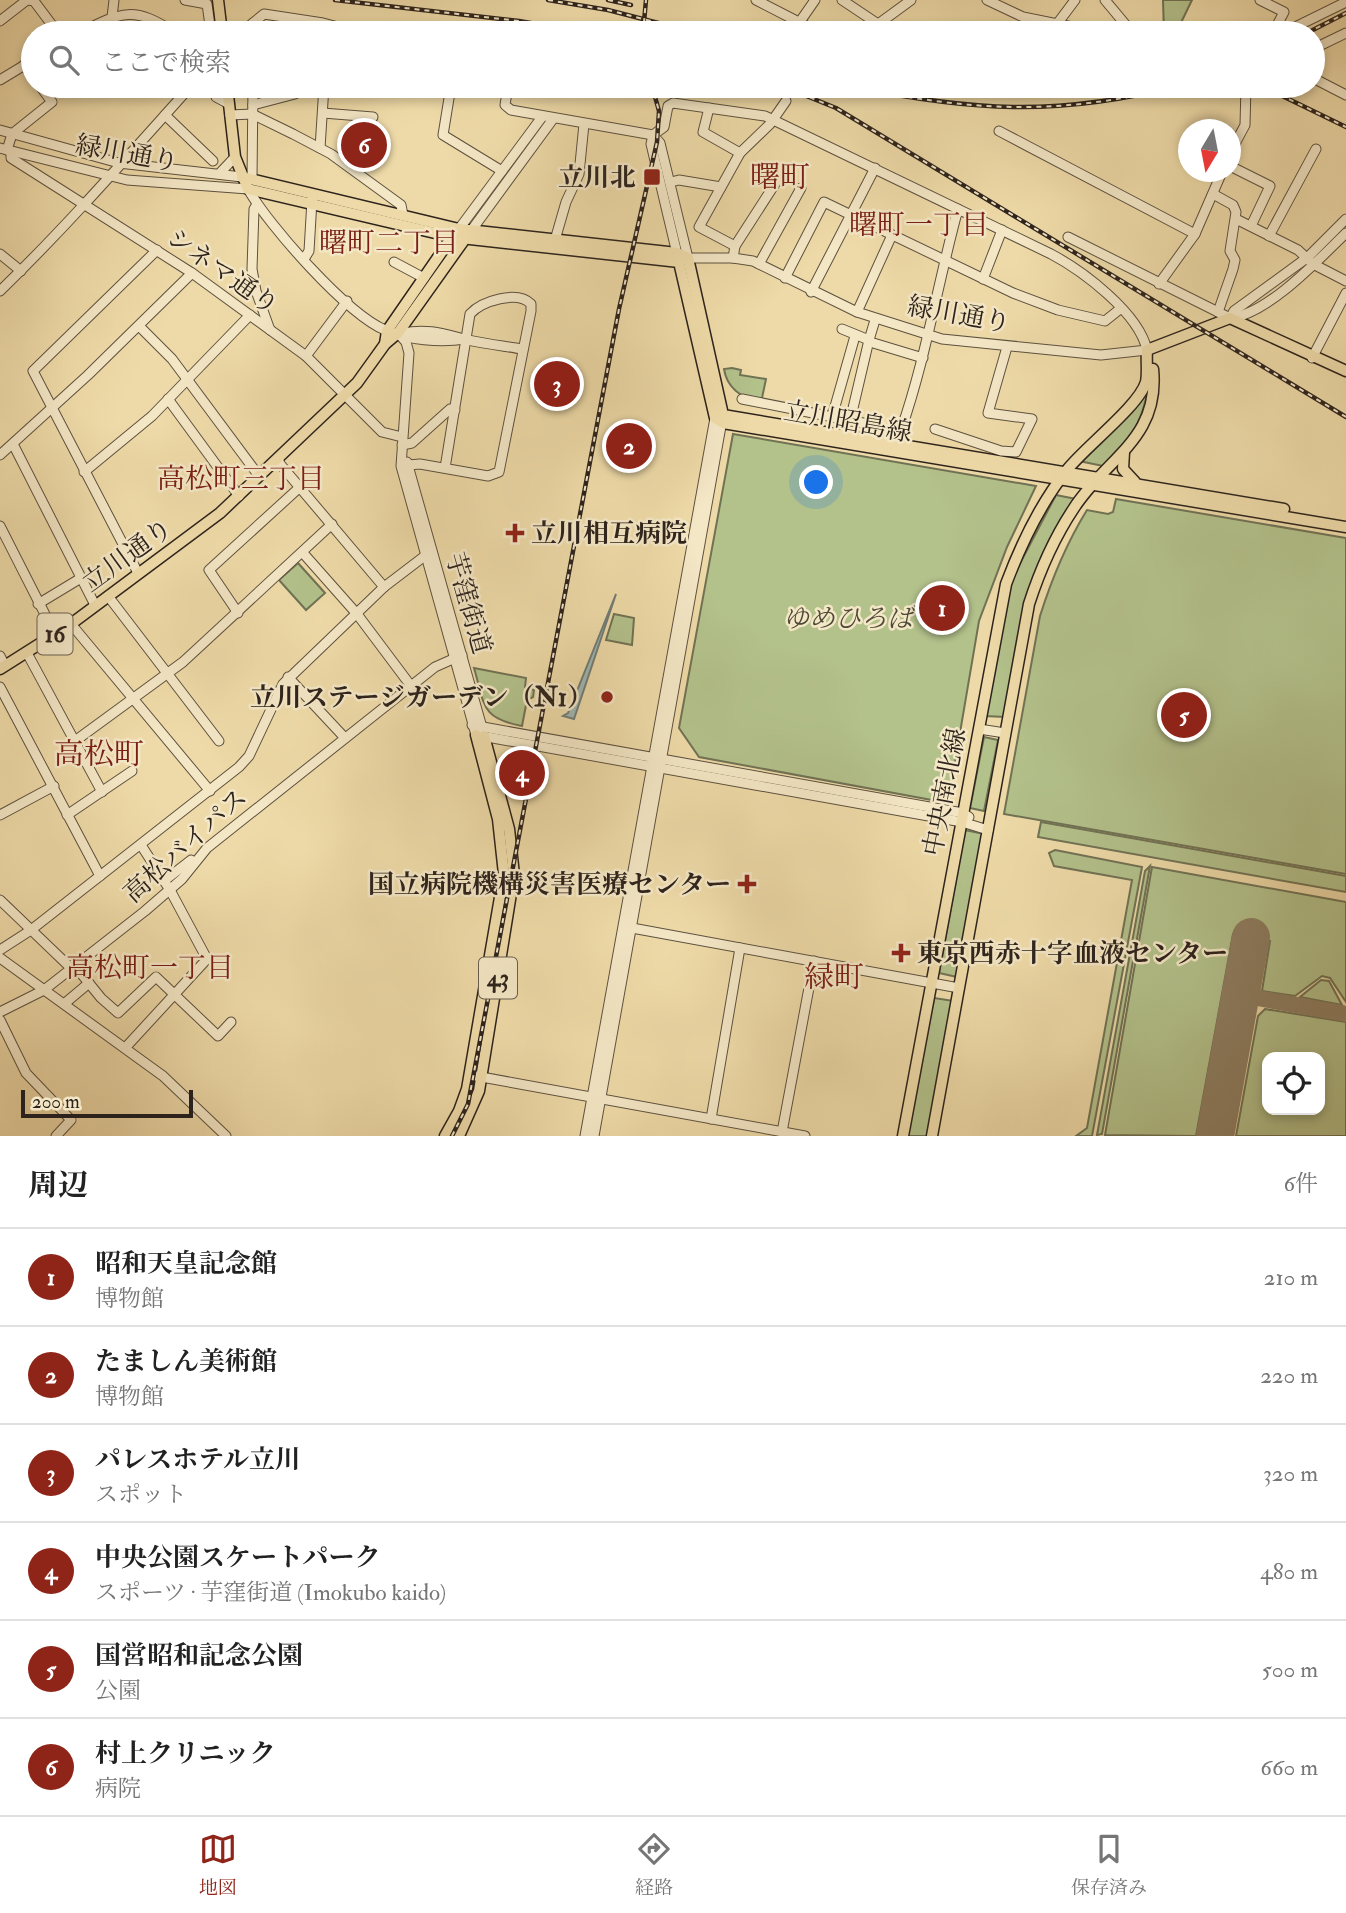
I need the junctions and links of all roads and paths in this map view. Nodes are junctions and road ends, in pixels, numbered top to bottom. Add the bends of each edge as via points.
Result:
1 (27, 0) edge
2 (114, 0) edge
3 (185, 0) edge
4 (218, 0) edge
5 (756, 0) edge
6 (815, 0) edge
7 (842, 0) edge
8 (911, 0) edge
9 (987, 0) edge
10 (1075, 0) edge
11 (1105, 0) edge
12 (1260, 0) edge
13 (1346, 2) edge
14 (112, 17) junction
15 (0, 21) edge
16 (49, 21) edge
17 (104, 21) edge
18 (155, 21) edge
19 (209, 21) edge
20 (221, 21) edge
21 (260, 21) edge
22 (316, 21) edge
23 (795, 21) edge
24 (800, 21) edge
25 (873, 21) edge
26 (881, 21) edge
27 (1042, 21) edge
28 (1059, 21) edge
29 (1122, 21) edge
30 (1279, 21) edge
31 (1307, 21) edge
32 (1346, 33) edge
33 (1325, 43) edge
34 (21, 67) edge
35 (0, 80) edge
36 (1325, 85) edge
37 (1346, 96) edge
38 (49, 98) edge
39 (180, 98) edge
40 (217, 98) edge
41 (228, 98) edge
42 (253, 98) edge
43 (284, 98) edge
44 (324, 98) edge
45 (449, 98) edge
46 (506, 98) edge
47 (1246, 98) edge
48 (786, 101) dead end
49 (709, 108) junction
50 (229, 109) junction
51 (253, 109) junction
52 (323, 113) junction
53 (165, 115) junction
54 (373, 117) dead end
55 (542, 117) junction
56 (553, 119) junction
57 (771, 119) junction
58 (584, 124) junction
59 (0, 130) edge
60 (999, 131) dead end
61 (1241, 132) edge
62 (12, 134) junction
63 (653, 135) junction
64 (320, 148) junction
65 (68, 149) junction
66 (1315, 149) dead end
67 (6, 150) edge
68 (740, 153) junction
69 (234, 157) junction
70 (213, 161) dead end
71 (119, 163) junction
72 (63, 165) junction
73 (875, 168) junction
74 (502, 171) junction
75 (1241, 172) edge
76 (216, 174) junction
77 (780, 176) dead end
78 (109, 177) junction
79 (247, 182) junction
80 (671, 182) junction
81 (1218, 182) edge
82 (721, 187) junction
83 (801, 188) dead end
84 (1213, 194) junction
85 (313, 198) junction
86 (257, 204) junction
87 (87, 205) junction
88 (958, 209) junction
89 (851, 214) junction
90 (403, 215) junction
91 (1236, 219) junction
92 (1346, 219) edge
93 (1251, 226) junction
94 (1002, 230) junction
95 (1346, 233) edge
96 (462, 234) junction
97 (1195, 234) junction
98 (892, 235) junction
99 (1269, 236) junction
100 (1068, 237) dead end
101 (555, 240) junction
102 (735, 246) junction
103 (157, 250) junction
104 (0, 254) edge
105 (681, 258) junction
106 (733, 258) junction
107 (944, 258) junction
108 (304, 259) junction
109 (1311, 260) junction
110 (394, 262) dead end
111 (759, 264) junction
112 (21, 271) junction
113 (192, 273) junction
114 (424, 278) junction
115 (785, 278) junction
116 (983, 279) junction
117 (1346, 281) edge
118 (1159, 284) junction
119 (0, 291) edge
120 (811, 292) junction
121 (1346, 293) edge
122 (347, 301) junction
123 (1120, 309) junction
124 (857, 313) junction
125 (1218, 313) junction
126 (250, 315) junction
127 (1230, 318) junction
128 (876, 320) junction
129 (139, 326) junction
130 (842, 329) dead end
131 (270, 330) junction
132 (393, 332) junction
133 (855, 336) junction
134 (928, 336) junction
135 (465, 339) junction
136 (870, 341) junction
137 (1007, 346) junction
138 (522, 349) junction
139 (1147, 350) junction
140 (306, 356) junction
141 (923, 358) junction
142 (1312, 358) junction
143 (1346, 371) edge
144 (188, 380) junction
145 (346, 394) junction
146 (168, 399) junction
147 (742, 400) dead end
148 (52, 408) junction
149 (455, 410) junction
150 (832, 417) junction
151 (720, 419) junction
152 (850, 421) junction
153 (863, 423) dead end
154 (935, 429) dead end
155 (901, 430) dead end
156 (13, 443) junction
157 (402, 444) junction
158 (1124, 452) junction
159 (0, 455) edge
160 (278, 458) junction
161 (405, 466) junction
162 (445, 468) junction
163 (1067, 470) junction
164 (84, 472) junction
165 (259, 476) junction
166 (1059, 480) junction
167 (1095, 480) junction
168 (1135, 482) junction
169 (409, 483) junction
170 (300, 487) junction
171 (239, 496) junction
172 (1346, 519) edge
173 (332, 524) junction
174 (0, 526) edge
175 (1346, 527) edge
176 (303, 553) junction
177 (426, 555) junction
178 (138, 573) junction
179 (80, 578) junction
180 (384, 587) junction
181 (108, 596) junction
182 (38, 604) junction
183 (95, 605) junction
184 (238, 613) junction
185 (357, 614) junction
186 (71, 624) junction
187 (55, 635) junction
188 (27, 653) junction
189 (458, 657) junction
190 (2, 663) edge
191 (167, 674) junction
192 (288, 677) junction
193 (411, 686) junction
194 (0, 687) edge
195 (134, 699) junction
196 (979, 729) junction
197 (479, 731) junction
198 (1005, 733) junction
199 (345, 738) junction
200 (75, 741) junction
201 (219, 741) dead end
202 (658, 762) junction
203 (132, 771) dead end
204 (54, 786) junction
205 (210, 791) junction
206 (102, 792) junction
207 (0, 815) edge
208 (67, 815) junction
209 (963, 818) junction
210 (988, 830) junction
211 (141, 845) junction
212 (207, 848) junction
213 (100, 876) junction
214 (164, 881) junction
215 (170, 890) junction
216 (0, 900) edge
217 (632, 928) junction
218 (31, 930) junction
219 (740, 948) junction
220 (0, 950) edge
221 (0, 958) edge
222 (814, 961) junction
223 (74, 968) junction
224 (89, 983) junction
225 (931, 983) junction
226 (959, 988) junction
227 (44, 990) junction
228 (173, 995) junction
229 (64, 1004) junction
230 (0, 1012) edge
231 (0, 1020) edge
232 (231, 1022) dead end
233 (126, 1047) junction
234 (475, 1076) junction
235 (596, 1098) junction
236 (711, 1119) junction
237 (782, 1132) junction
238 (56, 1136) edge
239 (226, 1136) edge
240 (445, 1136) edge
241 (459, 1136) edge
242 (585, 1136) edge
243 (594, 1136) edge
244 (805, 1136) edge
245 (903, 1136) edge
246 (932, 1136) edge

1 - 15 street
1 - 16 street via 34,1
2 - 14 street
3 - 19 street via 207,4
4 - 20 main road
5 - 23 street
6 - 24 street
7 - 25 street
8 - 26 street
9 - 27 street
10 - 28 street
11 - 29 street
12 - 30 street via 1284,12
13 - 31 street
14 - 17 street
14 - 18 street via 143,14
21 - 22 street via 268,14
32 - 33 street
34 - 35 street
36 - 37 street
38 - 62 street via 52,102
39 - 53 street
40 - 50 street
41 - 50 main road
42 - 51 street
43 - 51 street
44 - 52 street
45 - 74 street via 443,135
46 - 55 street via 508,109
47 - 61 street
48 - 57 street
49 - 57 street
49 - 63 street via 670,104 664,127
49 - 68 street via 703,132
50 - 51 street
50 - 69 main road
51 - 64 street
51 - 79 street
52 - 54 street
52 - 64 street
53 - 70 street
53 - 71 street
55 - 56 street
55 - 74 street
56 - 58 street
56 - 96 street
57 - 68 street
57 - 73 street
58 - 63 street
58 - 101 street via 579,174
59 - 62 street, 緑川通り
60 - 97 street
62 - 65 street, 緑川通り
62 - 67 street
63 - 80 street via 660,143
63 - 105 street via 651,145
64 - 90 street via 401,205
65 - 71 street, 緑川通り
65 - 72 street
66 - 99 street
67 - 72 street, 緑川通り
67 - 87 street, シネマ通り via 11,158
68 - 82 street
69 - 76 street
69 - 79 main road
71 - 76 street, 緑川通り
71 - 78 street
72 - 78 street, 緑川通り
73 - 88 street
73 - 89 street
74 - 96 street
75 - 93 street via 1270,186
76 - 79 street, 緑川通り
77 - 102 street
78 - 79 street, 緑川通り via 155,184
78 - 87 street
79 - 85 main road
79 - 86 street
80 - 82 street
80 - 105 street
81 - 84 street
82 - 102 street via 699,227
83 - 111 street
84 - 91 street via 1233,205
84 - 97 street
85 - 90 main road
85 - 96 main road
85 - 108 street via 309,251
86 - 108 street via 271,227
86 - 131 street via 252,269
87 - 103 street, シネマ通り
87 - 112 street
88 - 94 street
88 - 107 street
89 - 98 street
89 - 115 street via 824,202
89 - 120 street
90 - 96 main road
91 - 93 street
91 - 125 street via 1230,251 1235,260
92 - 109 street, 緑川通り
93 - 99 street
94 - 116 street
94 - 123 street via 1080,271
95 - 109 street, 緑川通り
96 - 101 main road
96 - 105 main road
96 - 114 main road, 16
96 - 132 main road, 16
97 - 118 street
98 - 107 street
98 - 124 street
99 - 109 street
100 - 118 street
101 - 105 main road
102 - 106 street
103 - 113 street, シネマ通り
103 - 148 street via 33,371
104 - 112 street
105 - 106 street, 緑川通り
105 - 151 main road
106 - 111 street, 緑川通り
107 - 116 street
107 - 134 street
108 - 122 street
109 - 117 street
109 - 127 street, 緑川通り
110 - 114 street
111 - 115 street, 緑川通り
112 - 119 street
113 - 126 street, シネマ通り
113 - 129 street
114 - 132 main road, 16
115 - 120 street, 緑川通り
116 - 123 street via 1081,317 1105,321
118 - 125 street
120 - 124 street, 緑川通り
121 - 142 street
122 - 132 street
122 - 140 street
123 - 139 street via 1141,332
124 - 128 street, 緑川通り
125 - 127 street
126 - 131 street, シネマ通り
126 - 144 street
127 - 139 main road, 緑川通り
127 - 142 main road
128 - 134 street, 緑川通り
128 - 136 street
129 - 144 street
129 - 148 street
130 - 133 street
131 - 140 street, シネマ通り
132 - 135 street via 449,341
132 - 145 main road, 立川通り / 16
132 - 157 street via 407,342 409,353
133 - 136 street
133 - 150 street
134 - 137 street, 緑川通り
134 - 141 street
135 - 138 street
135 - 138 street via 471,311 513,297 526,299 531,304
135 - 149 street
136 - 141 street
136 - 152 street
137 - 139 street, 緑川通り via 1101,355
137 - 154 street via 988,413 1032,419 1016,452
138 - 162 street via 500,470 488,476
139 - 158 main road, 中央南北線 via 1153,378 1150,408 1141,431
139 - 163 main road, 中央南北線 via 1147,376 1139,395
140 - 145 street, シネマ通り
141 - 155 street
142 - 143 main road
144 - 146 street
144 - 165 street
145 - 157 street, シネマ通り via 382,432
145 - 160 main road, 立川通り / 16
146 - 164 street
146 - 171 street
147 - 150 street
148 - 156 street
148 - 164 street
149 - 157 street via 450,409 412,443
149 - 162 street
150 - 152 street
151 - 163 main road, 立川昭島線
151 - 166 main road, 立川昭島線
151 - 202 street
152 - 153 street
156 - 159 street
156 - 179 street
157 - 161 street
158 - 167 main road, 中央南北線
158 - 168 main road via 1123,469
160 - 165 main road, 立川通り / 16
160 - 170 street
161 - 162 street
161 - 169 street
163 - 166 main road, 中央南北線
163 - 167 main road, 立川昭島線
164 - 178 street
165 - 171 main road, 立川通り / 16
166 - 167 main road, 立川昭島線
166 - 196 main road, 中央南北線 via 1031,524 1006,584
167 - 168 main road, 立川昭島線
167 - 175 main road, 立川昭島線
167 - 198 main road, 中央南北線 via 1060,531 1035,588
168 - 172 main road, 立川昭島線
169 - 177 street, 芋窪街道
169 - 189 street, 芋窪街道
170 - 173 street
170 - 184 street via 209,570
171 - 178 main road, 立川通り / 16
173 - 176 street
173 - 180 street
174 - 182 street
176 - 184 street
176 - 185 street
177 - 180 street
177 - 189 street, 芋窪街道
178 - 181 main road, 立川通り / 16
179 - 182 street
179 - 183 street
180 - 185 street
181 - 183 main road, 立川通り / 16
181 - 191 street
182 - 187 street
183 - 186 main road, 立川通り / 16
184 - 191 street
185 - 192 street
185 - 193 street
186 - 187 main road, 立川通り / 16
186 - 195 street
187 - 188 main road, 立川通り / 16
188 - 190 main road, 立川通り / 16
188 - 200 street
189 - 193 street, 高松バイパス via 440,663
189 - 197 street, 芋窪街道
191 - 195 street
191 - 201 street
192 - 199 street
192 - 205 street via 249,756
193 - 199 street, 高松バイパス
194 - 204 street
195 - 200 street
195 - 205 street
196 - 198 street
196 - 209 main road, 中央南北線
197 - 202 street
197 - 234 main road, 43 via 514,859 512,898
198 - 210 main road, 中央南北線
199 - 212 street, 高松バイパス
200 - 206 street
202 - 209 street
202 - 217 street
202 - 235 street
203 - 206 street
204 - 207 street
204 - 208 street
205 - 211 street
206 - 208 street
208 - 213 street
209 - 210 street
209 - 225 main road, 中央南北線
210 - 226 main road, 中央南北線
211 - 213 street
211 - 214 street
212 - 214 street
212 - 215 street, 高松バイパス
213 - 218 street
214 - 215 street
215 - 223 street, 高松バイパス
215 - 228 street via 207,959
216 - 218 street
217 - 219 street
217 - 235 street
218 - 220 street
218 - 223 street
219 - 222 street
219 - 236 street
221 - 227 street
222 - 225 street
222 - 237 street
223 - 224 street
223 - 227 street, 高松バイパス
224 - 228 street via 118,1013 156,977
224 - 229 street
225 - 226 street
225 - 245 main road, 中央南北線
226 - 246 main road, 中央南北線
227 - 229 street
227 - 230 street, 高松バイパス
228 - 232 street via 218,1036
228 - 233 street
229 - 233 street
231 - 238 street via 26,1073 71,1120
233 - 239 street
234 - 235 street
234 - 240 main road, 43
234 - 241 main road, 43 via 472,1112
235 - 236 street
235 - 242 street
235 - 243 street
236 - 237 street
237 - 244 street

